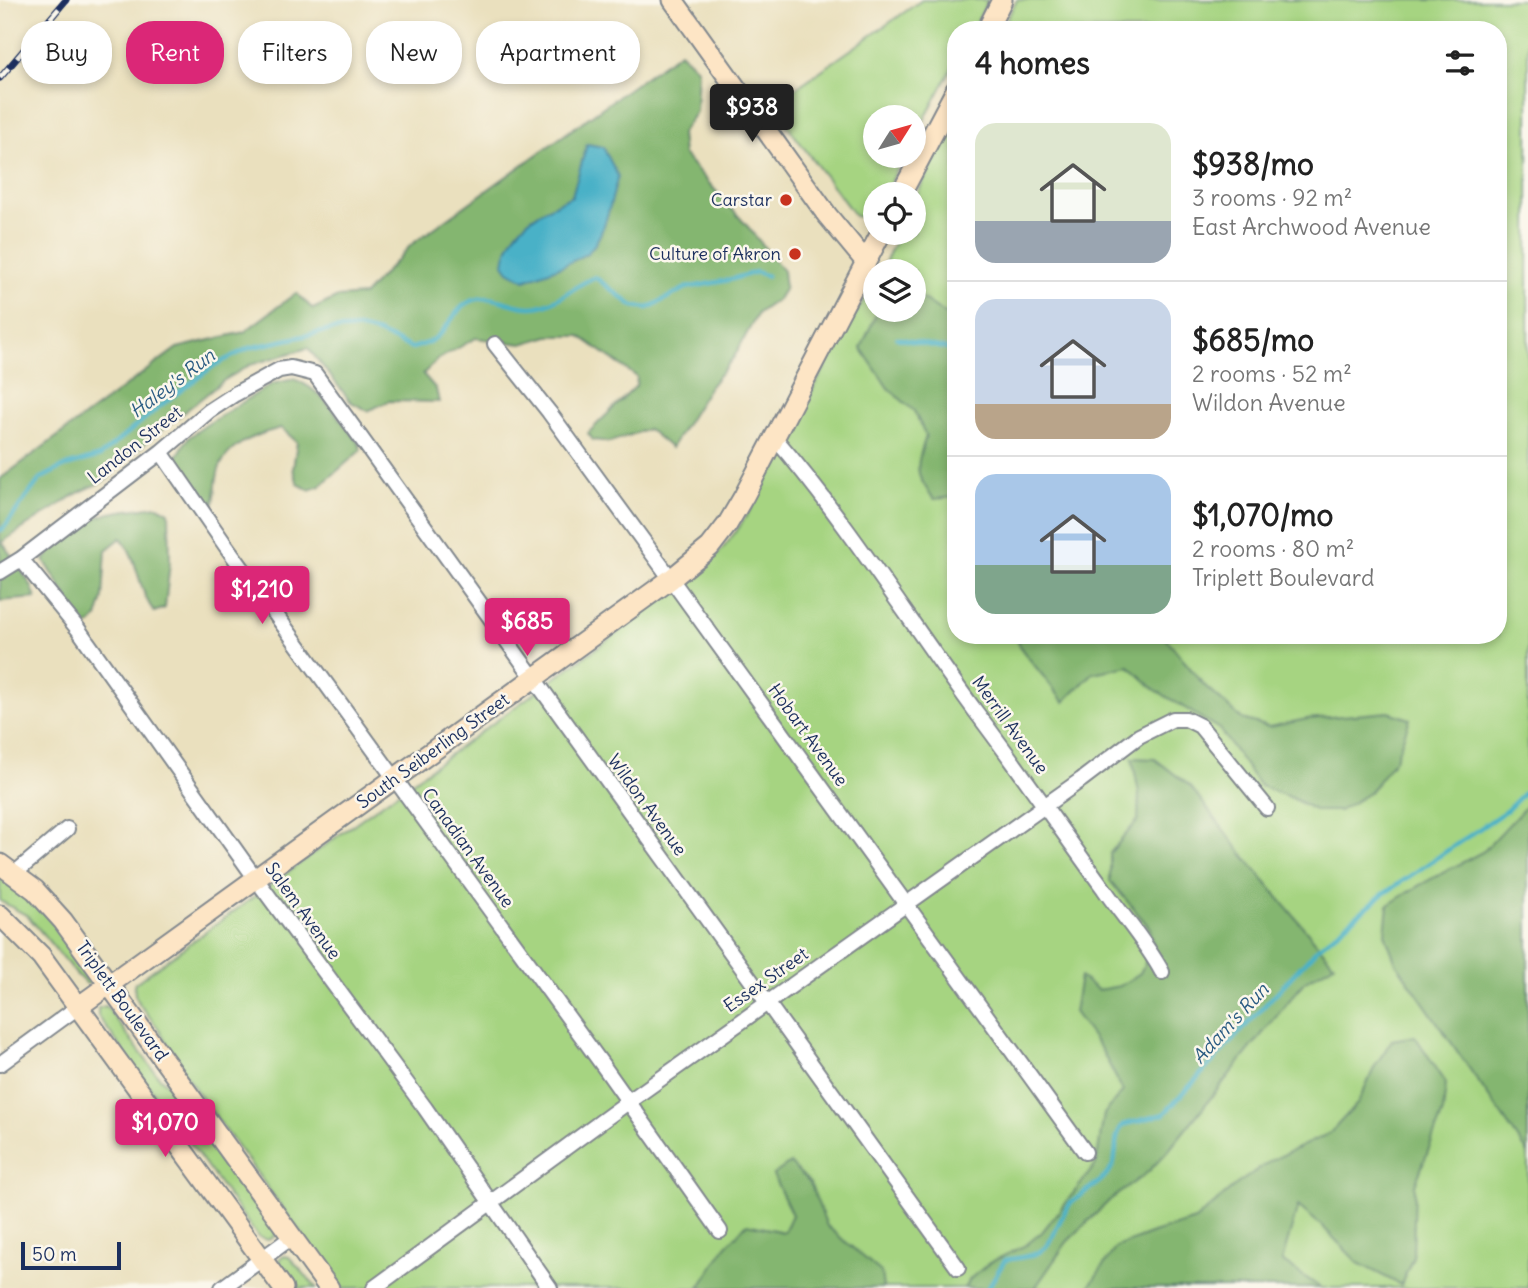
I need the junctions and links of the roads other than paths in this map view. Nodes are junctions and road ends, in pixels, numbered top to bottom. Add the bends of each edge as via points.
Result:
1 (673, 0) edge
2 (1002, 0) edge
3 (992, 21) edge
4 (947, 107) edge
5 (907, 182) edge
6 (864, 259) edge
7 (863, 268) edge
8 (495, 344) dead end
9 (303, 370) joint
10 (774, 437) junction
11 (161, 452) junction
12 (21, 559) junction
13 (0, 572) edge
14 (671, 579) junction
15 (532, 678) junction
16 (394, 779) junction
17 (1045, 805) junction
18 (1267, 808) dead end
19 (67, 829) dead end
20 (8, 868) edge
21 (256, 879) junction
22 (904, 904) junction
23 (0, 915) edge
24 (1162, 972) dead end
25 (110, 985) junction
26 (767, 1003) junction
27 (78, 1007) junction
28 (0, 1064) edge
29 (628, 1102) junction
30 (1085, 1152) dead end
31 (489, 1203) junction
32 (720, 1231) dead end
33 (292, 1237) junction
34 (262, 1259) junction
35 (958, 1268) dead end
36 (222, 1288) edge
37 (283, 1288) edge
38 (329, 1288) edge
39 (374, 1288) edge
40 (550, 1288) edge

1 - 6 main road
2 - 3 main road
4 - 5 main road
7 - 10 main road, South Seiberling Street
8 - 14 street, Hobart Avenue
9 - 11 street, Landon Street via 279,370 235,394
9 - 15 street, Wildon Avenue via 323,384
10 - 14 main road, South Seiberling Street via 720,534 707,551
10 - 17 street, Merrill Avenue
11 - 12 street, Landon Street
11 - 16 street, Canadian Avenue
12 - 13 street, Landon Street
12 - 21 street, Salem Avenue via 78,629
14 - 15 main road, South Seiberling Street
14 - 22 street, Hobart Avenue
15 - 16 main road, South Seiberling Street
15 - 26 street, Wildon Avenue
16 - 21 main road, South Seiberling Street
16 - 29 street, Canadian Avenue
17 - 18 street, Essex Street via 1139,736 1167,721 1186,719 1211,738
17 - 22 street, Essex Street
17 - 24 street, Merrill Avenue
19 - 20 street
20 - 25 main road, Triplett Boulevard via 63,920
21 - 25 main road, South Seiberling Street
21 - 31 street, Salem Avenue via 425,1108
22 - 26 street, Essex Street
22 - 30 street, Hobart Avenue
23 - 27 main road via 41,956
25 - 27 main road, South Seiberling Street
25 - 33 main road, Triplett Boulevard
26 - 29 street, Essex Street
26 - 35 street, Wildon Avenue
27 - 28 street, South Seiberling Street
27 - 34 main road
29 - 31 street, Essex Street
29 - 32 street, Canadian Avenue
31 - 39 street, Essex Street
31 - 40 street, Salem Avenue
33 - 34 street
33 - 38 main road, Triplett Boulevard
34 - 36 street
34 - 37 main road

